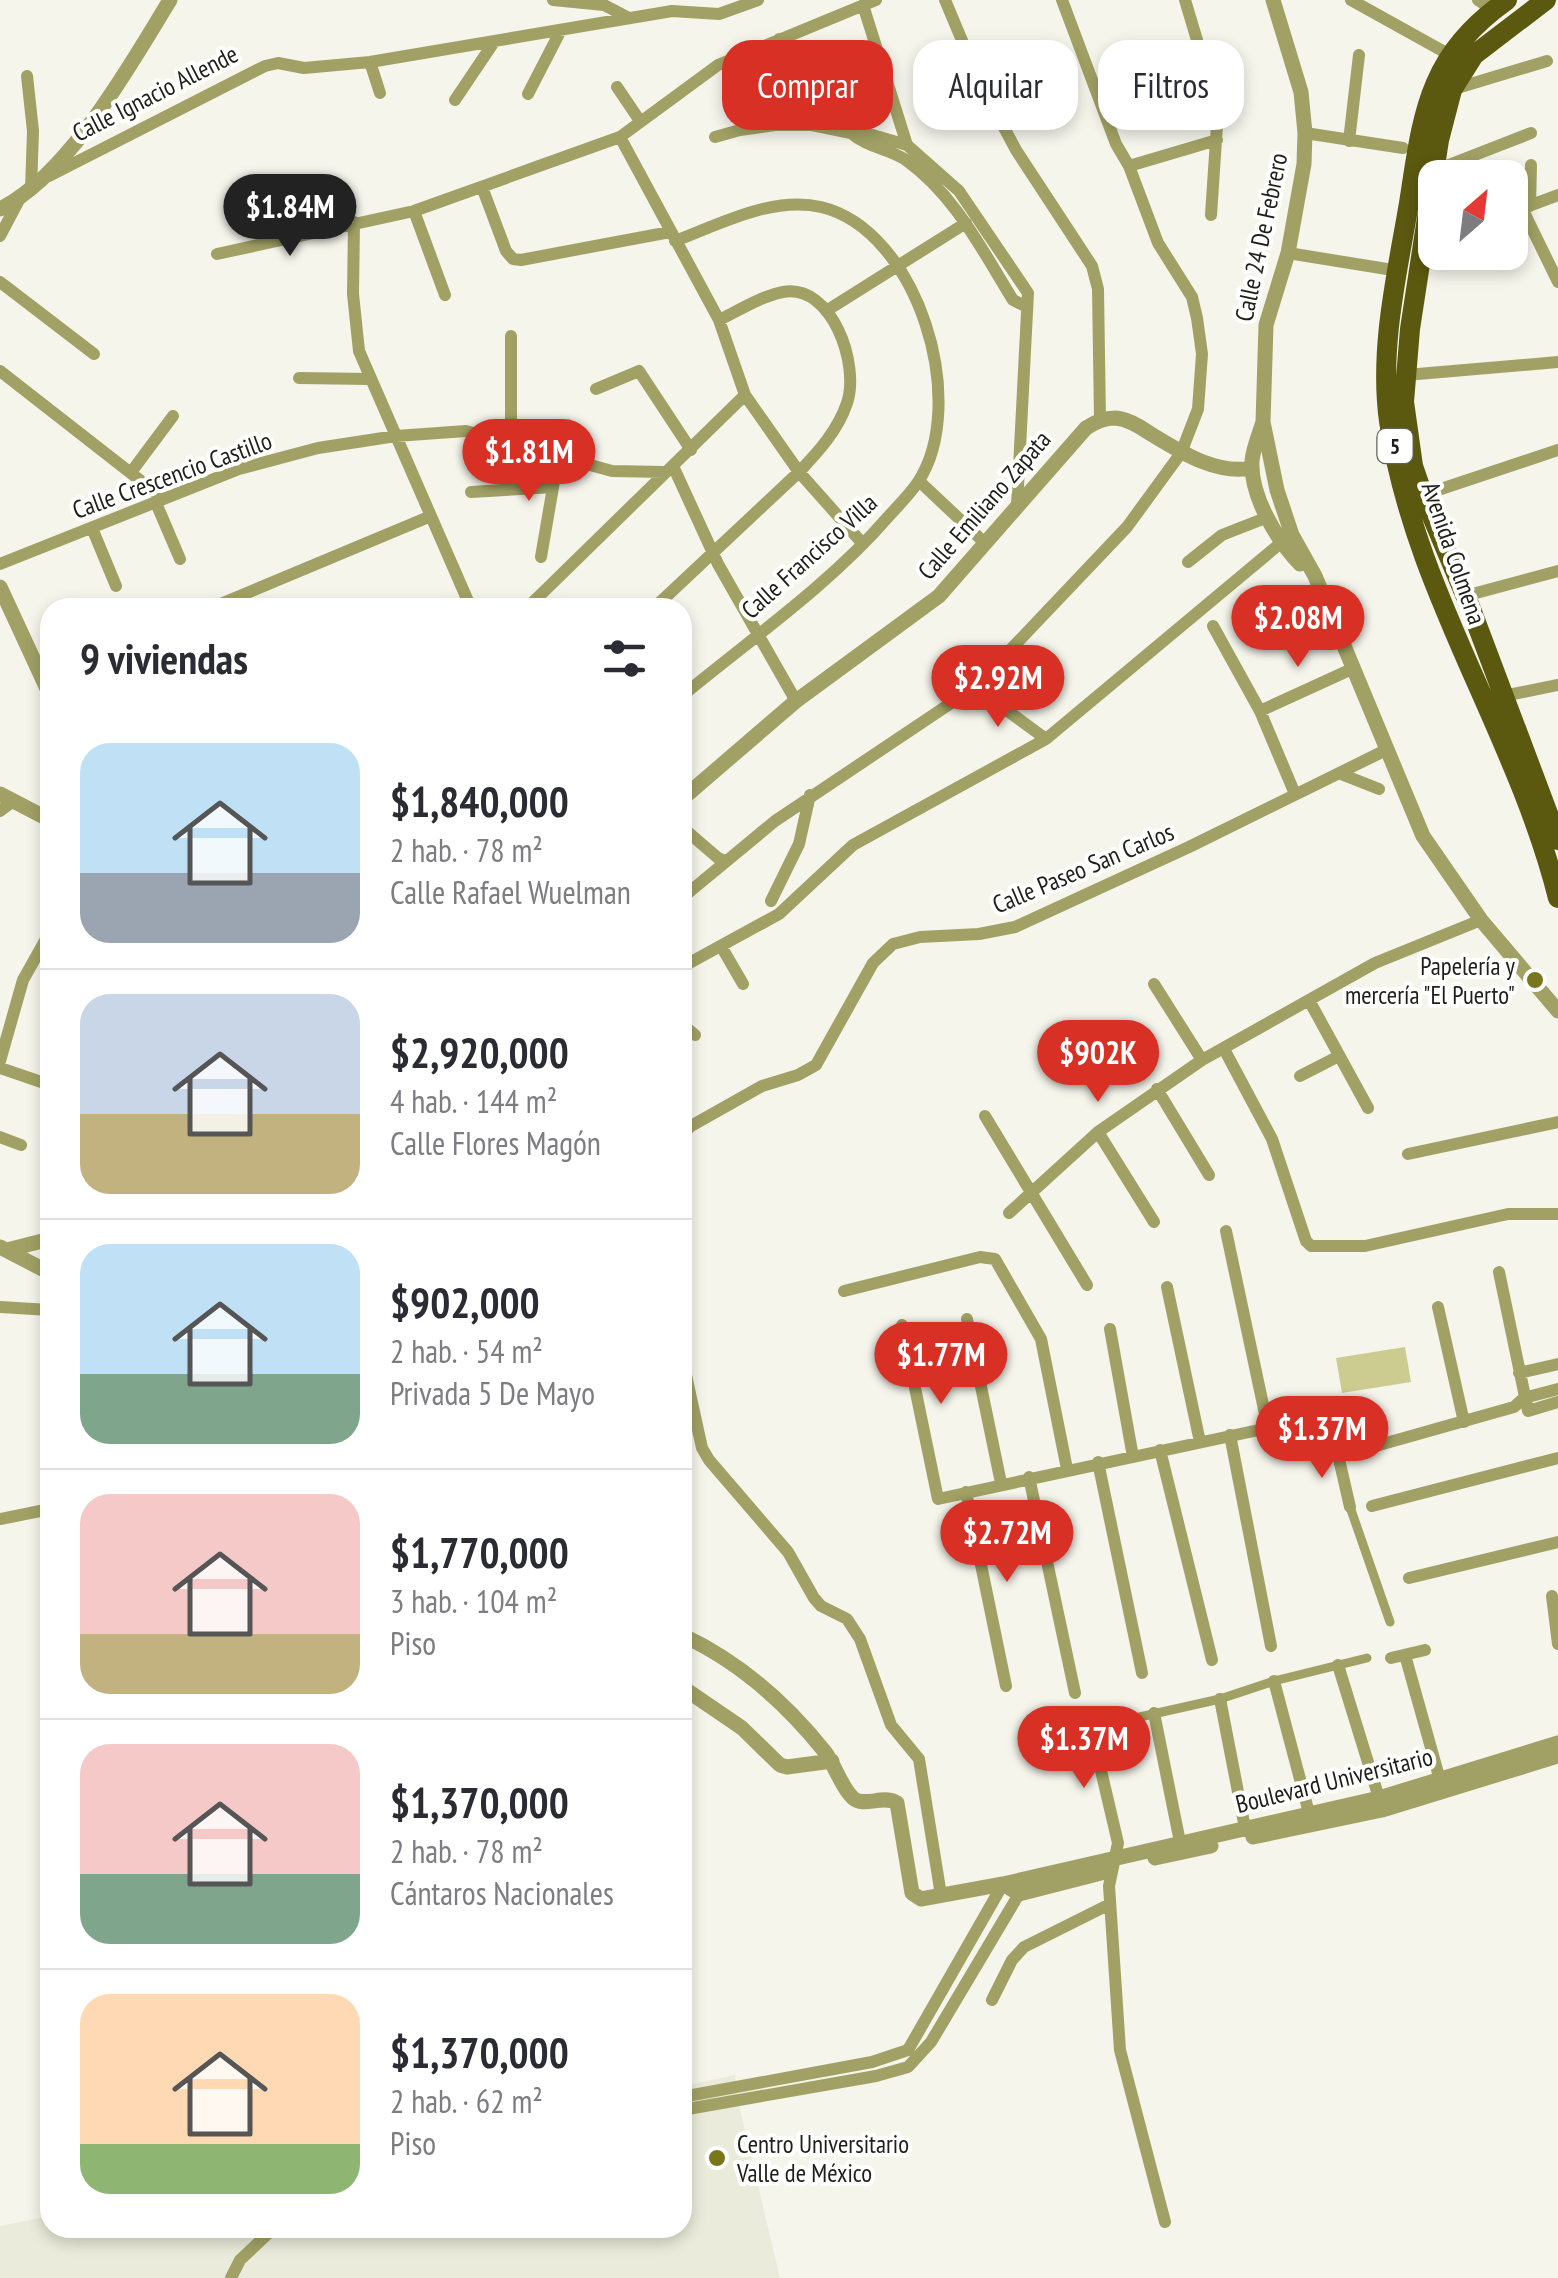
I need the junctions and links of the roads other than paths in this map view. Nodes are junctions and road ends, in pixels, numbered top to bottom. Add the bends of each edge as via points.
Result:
1 (170, 0) edge
2 (553, 0) edge
3 (758, 0) edge
4 (945, 0) edge
5 (1062, 0) edge
6 (1185, 0) edge
7 (1273, 0) edge
8 (1351, 0) edge
9 (1546, 0) edge
10 (1493, 3) edge
11 (859, 4) edge
12 (630, 18) junction
13 (562, 30) junction
14 (780, 39) joint
15 (494, 42) junction
16 (1450, 54) junction
17 (1360, 55) dead end
18 (1547, 61) dead end
19 (370, 62) junction
20 (27, 76) dead end
21 (617, 87) dead end
22 (1452, 90) junction
23 (380, 93) dead end
24 (528, 94) dead end
25 (455, 100) dead end
26 (640, 120) junction
27 (740, 130) edge
28 (834, 130) edge
29 (1305, 133) junction
30 (1531, 133) dead end
31 (851, 134) junction
32 (715, 137) dead end
33 (620, 138) junction
34 (1217, 140) junction
35 (1349, 141) junction
36 (907, 145) junction
37 (1403, 148) dead end
38 (1437, 160) edge
39 (1462, 160) edge
40 (1531, 165) dead end
41 (1129, 166) junction
42 (49, 176) junction
43 (1528, 177) edge
44 (482, 186) junction
45 (25, 195) junction
46 (1558, 195) edge
47 (1528, 206) edge
48 (0, 208) edge
49 (414, 211) junction
50 (1211, 214) dead end
51 (354, 222) junction
52 (1528, 223) edge
53 (966, 224) junction
54 (0, 236) edge
55 (673, 236) junction
56 (1288, 253) junction
57 (218, 254) dead end
58 (899, 267) junction
59 (1387, 269) dead end
60 (1425, 270) edge
61 (1557, 276) edge
62 (0, 282) edge
63 (444, 295) dead end
64 (1026, 307) junction
65 (826, 310) junction
66 (718, 320) junction
67 (511, 336) dead end
68 (94, 354) dead end
69 (1558, 362) edge
70 (0, 372) edge
71 (1406, 375) junction
72 (298, 378) dead end
73 (370, 379) junction
74 (596, 390) dead end
75 (745, 395) junction
76 (174, 416) dead end
77 (1100, 420) junction
78 (1262, 422) junction
79 (396, 436) junction
80 (511, 444) junction
81 (691, 450) junction
82 (1558, 450) edge
83 (1181, 452) junction
84 (558, 458) junction
85 (1252, 468) junction
86 (669, 469) junction
87 (132, 471) junction
88 (800, 472) junction
89 (919, 481) junction
90 (554, 487) junction
91 (471, 492) dead end
92 (1422, 495) junction
93 (160, 501) junction
94 (1017, 506) junction
95 (431, 516) junction
96 (1268, 517) junction
97 (92, 528) junction
98 (1282, 542) junction
99 (863, 544) junction
100 (986, 544) junction
101 (714, 556) junction
102 (541, 557) dead end
103 (180, 559) dead end
104 (1188, 562) dead end
105 (0, 564) edge
106 (1558, 571) edge
107 (1315, 576) junction
108 (116, 586) dead end
109 (0, 587) edge
110 (1465, 596) junction
111 (235, 598) edge
112 (467, 598) edge
113 (537, 598) edge
114 (666, 598) edge
115 (1213, 626) dead end
116 (757, 634) junction
117 (1354, 668) junction
118 (40, 670) edge
119 (1558, 685) edge
120 (975, 686) junction
121 (692, 688) edge
122 (1502, 696) junction
123 (796, 701) junction
124 (1260, 711) junction
125 (1046, 739) junction
126 (1386, 750) junction
127 (1341, 774) junction
128 (1379, 789) dead end
129 (692, 790) edge
130 (1295, 794) junction
131 (810, 795) junction
132 (4, 802) edge
133 (1552, 804) edge
134 (40, 816) edge
135 (692, 836) edge
136 (1558, 840) edge
137 (726, 861) junction
138 (692, 890) edge
139 (1558, 898) edge
140 (771, 901) dead end
141 (1481, 920) junction
142 (720, 946) junction
143 (40, 956) edge
144 (692, 961) edge
145 (743, 984) dead end
146 (1154, 984) dead end
147 (1310, 1002) junction
148 (0, 1003) edge
149 (1558, 1011) edge
150 (12, 1018) junction
151 (692, 1033) edge
152 (695, 1036) dead end
153 (1224, 1049) junction
154 (1340, 1056) junction
155 (1202, 1060) junction
156 (0, 1065) edge
157 (1300, 1076) dead end
158 (40, 1082) edge
159 (1157, 1089) junction
160 (1368, 1108) dead end
161 (985, 1116) dead end
162 (1558, 1122) edge
163 (692, 1125) edge
164 (1098, 1132) junction
165 (0, 1137) edge
166 (21, 1145) dead end
167 (1408, 1154) dead end
168 (1209, 1175) dead end
169 (1033, 1192) junction
170 (1009, 1213) dead end
171 (1558, 1214) edge
172 (1154, 1222) dead end
173 (1226, 1231) dead end
174 (40, 1242) edge
175 (3, 1248) edge
176 (40, 1268) edge
177 (1499, 1272) dead end
178 (1087, 1285) dead end
179 (1168, 1287) dead end
180 (844, 1291) dead end
181 (0, 1306) edge
182 (1438, 1307) dead end
183 (40, 1309) edge
184 (966, 1319) dead end
185 (902, 1325) dead end
186 (1110, 1329) dead end
187 (1558, 1364) edge
188 (1519, 1373) junction
189 (1558, 1388) edge
190 (692, 1402) edge
191 (1558, 1402) edge
192 (1522, 1405) junction
193 (1464, 1422) junction
194 (1268, 1428) junction
195 (1230, 1435) junction
196 (1200, 1442) junction
197 (1336, 1446) junction
198 (1160, 1450) junction
199 (1133, 1457) junction
200 (1558, 1458) edge
201 (1098, 1462) junction
202 (1067, 1470) junction
203 (1029, 1477) junction
204 (1001, 1483) junction
205 (966, 1492) junction
206 (1372, 1506) dead end
207 (1350, 1507) joint
208 (40, 1511) edge
209 (0, 1519) edge
210 (1558, 1542) edge
211 (1409, 1578) dead end
212 (1552, 1596) dead end
213 (1390, 1622) dead end
214 (692, 1640) edge
215 (1558, 1644) edge
216 (1271, 1646) dead end
217 (1426, 1650) dead end
218 (1367, 1658) dead end
219 (1212, 1660) dead end
220 (1338, 1665) junction
221 (1142, 1672) dead end
222 (1274, 1681) junction
223 (1006, 1686) dead end
224 (1075, 1693) dead end
225 (692, 1694) edge
226 (1220, 1699) junction
227 (1154, 1713) junction
228 (1091, 1728) junction
229 (1068, 1733) dead end
230 (1558, 1743) edge
231 (1558, 1756) edge
232 (832, 1761) junction
233 (1440, 1780) junction
234 (1379, 1798) junction
235 (1309, 1813) junction
236 (1246, 1828) junction
237 (1180, 1847) junction
238 (1113, 1864) junction
239 (1002, 1884) junction
240 (1019, 1894) junction
241 (941, 1896) junction
242 (1110, 1904) junction
243 (992, 2000) dead end
244 (732, 2095) junction
245 (692, 2097) edge
246 (692, 2107) edge
247 (1165, 2222) dead end
248 (263, 2238) edge
249 (231, 2278) edge

1 - 42 street
2 - 12 street via 604,5
3 - 12 street, Calle Ignacio Allende via 719,14 672,11
4 - 77 street via 1016,150 1092,266
5 - 41 street
6 - 34 street via 1218,110
7 - 29 street, Calle 24 De Febrero via 1301,92
8 - 16 street
9 - 22 main road, Avenida Colmena / 5 via 1474,55
10 - 16 main road, Avenida Colmena / 5
11 - 14 street
11 - 36 street
12 - 13 street, Calle Ignacio Allende
13 - 15 street, Calle Ignacio Allende
13 - 24 street
14 - 26 street via 718,65
15 - 19 street, Calle Ignacio Allende
15 - 25 street
16 - 139 main road, Avenida Colmena / 5 via 1422,121 1389,329 1389,421 1446,613
17 - 35 street
18 - 22 street
19 - 23 street
19 - 42 street, Calle Ignacio Allende via 265,66
20 - 45 street via 33,131
21 - 26 street
22 - 38 main road, Avenida Colmena / 5
26 - 33 street
27 - 32 street
28 - 31 street
29 - 35 street
29 - 56 street, Calle 24 De Febrero
30 - 39 street
31 - 36 street
31 - 53 street via 909,162
33 - 44 street
33 - 55 street
34 - 41 street
34 - 50 street
35 - 37 street
36 - 64 street via 959,191 1028,293
40 - 43 street
41 - 83 street via 1197,318 1198,409
42 - 45 street, Calle Ignacio Allende
44 - 49 street
44 - 55 street, Calle Francisco Villa via 512,258
45 - 48 street, Calle Ignacio Allende
45 - 54 street
46 - 47 street
49 - 51 street
49 - 63 street
51 - 57 street
51 - 73 street via 357,332
52 - 61 street
53 - 58 street
53 - 64 street via 1013,300
55 - 58 street, Calle Francisco Villa via 801,205 859,225
55 - 66 street
56 - 59 street
56 - 78 street, Calle 24 De Febrero via 1266,324
58 - 65 street
58 - 89 street, Calle Francisco Villa via 934,348 938,420
60 - 71 main road, Avenida Colmena / 5
62 - 68 street
64 - 94 street
65 - 66 street via 812,297 782,292
65 - 88 street via 843,339 849,398 840,421
66 - 75 street
67 - 80 street
69 - 71 street
70 - 87 street
71 - 92 main road, Avenida Colmena / 5 via 1405,420
72 - 73 street
73 - 79 street
74 - 81 street via 639,371
75 - 81 street
75 - 88 street
76 - 87 street
77 - 83 street via 1128,420
77 - 94 street, Calle Emiliano Zapata
78 - 85 street
78 - 107 street, Calle 24 De Febrero via 1284,513
79 - 80 street, Calle Crescencio Castillo via 452,430
79 - 93 street, Calle Crescencio Castillo via 238,469
79 - 95 street
80 - 84 street, Calle Crescencio Castillo
81 - 86 street
82 - 92 street
83 - 85 street via 1237,471
83 - 120 street via 1127,527
84 - 86 street, Calle Crescencio Castillo via 612,471
84 - 90 street
85 - 96 street
86 - 101 street
86 - 113 street
87 - 93 street
88 - 99 street
88 - 101 street
89 - 99 street, Calle Francisco Villa
89 - 100 street
90 - 91 street
90 - 102 street
92 - 110 main road, Avenida Colmena / 5
93 - 97 street, Calle Crescencio Castillo
93 - 103 street
94 - 100 street, Calle Emiliano Zapata
95 - 111 street
95 - 112 street
96 - 98 street
96 - 104 street via 1222,535
97 - 105 street, Calle Crescencio Castillo
97 - 108 street
98 - 107 street
98 - 125 street
99 - 116 street, Calle Francisco Villa
100 - 123 street, Calle Emiliano Zapata via 939,596
101 - 114 street
101 - 116 street
106 - 110 street
107 - 117 street, Calle 24 De Febrero
109 - 118 street
110 - 122 main road, Avenida Colmena / 5
115 - 124 street
116 - 121 street, Calle Francisco Villa
116 - 123 street
117 - 124 street
117 - 126 street, Calle 24 De Febrero
119 - 122 street
120 - 125 street
120 - 131 street
122 - 133 main road, 5
123 - 129 street, Calle Emiliano Zapata
124 - 130 street
125 - 142 street via 853,845 779,914
126 - 127 street, Calle Paseo San Carlos
126 - 141 street, Calle 24 De Febrero via 1423,836
127 - 128 street
127 - 130 street, Calle Paseo San Carlos
130 - 163 street, Calle Paseo San Carlos via 1015,927 893,944 874,964 816,1066 762,1086
131 - 137 street
131 - 140 street via 799,844
132 - 134 street
133 - 136 main road, 5
135 - 137 street
137 - 138 street
141 - 147 street via 1375,963
141 - 149 street, Calle 24 De Febrero
142 - 144 street
142 - 145 street
143 - 150 street via 23,980
146 - 155 street
147 - 153 street
147 - 154 street
148 - 150 street
150 - 156 street
151 - 152 street
153 - 155 street
153 - 171 street via 1272,1139 1311,1246 1404,1240 1508,1214
154 - 157 street
154 - 160 street
155 - 159 street
156 - 158 street
159 - 164 street
159 - 168 street
161 - 169 street
162 - 167 street
164 - 169 street
164 - 172 street
165 - 166 street
169 - 170 street
169 - 178 street
173 - 194 street
174 - 175 street
175 - 176 street
177 - 188 street
179 - 196 street
180 - 202 street via 980,1256 995,1259 1040,1339
181 - 183 street
182 - 193 street
184 - 204 street
185 - 205 street via 938,1499
186 - 199 street
187 - 188 street
188 - 192 street
189 - 192 street
190 - 241 street via 709,1460 788,1552 821,1606 852,1624 860,1638 891,1725 919,1758
191 - 192 street
192 - 193 street
193 - 197 street via 1372,1446
194 - 195 street
194 - 197 street
195 - 196 street
195 - 216 street
196 - 198 street
197 - 207 street
198 - 199 street
198 - 219 street
199 - 201 street
200 - 206 street
201 - 202 street
201 - 221 street
202 - 203 street
203 - 204 street
203 - 224 street
204 - 205 street
205 - 223 street
207 - 213 street
208 - 209 street
210 - 211 street
212 - 215 street
214 - 232 street via 766,1688
217 - 233 street via 1398,1657
218 - 220 street
220 - 222 street
220 - 234 street
222 - 226 street
222 - 235 street
225 - 232 street via 780,1765
226 - 227 street
226 - 236 street
227 - 228 street
227 - 237 street
228 - 229 street
228 - 238 street via 1118,1844
230 - 233 street, Boulevard Universitario
231 - 237 street, Boulevard Universitario via 1382,1810
232 - 241 street, Boulevard Universitario via 853,1798 897,1803 912,1893 921,1899
233 - 234 street, Boulevard Universitario
234 - 235 street, Boulevard Universitario
235 - 236 street, Boulevard Universitario
236 - 237 street, Boulevard Universitario
237 - 238 street, Boulevard Universitario
238 - 239 street, Boulevard Universitario
238 - 240 street, Boulevard Universitario
238 - 242 street
239 - 240 street
239 - 241 street, Boulevard Universitario
239 - 244 street via 908,2050
240 - 244 street via 931,2042 908,2067
242 - 243 street via 1024,1947
242 - 247 street via 1120,2050
244 - 245 street
244 - 246 street
248 - 249 street

